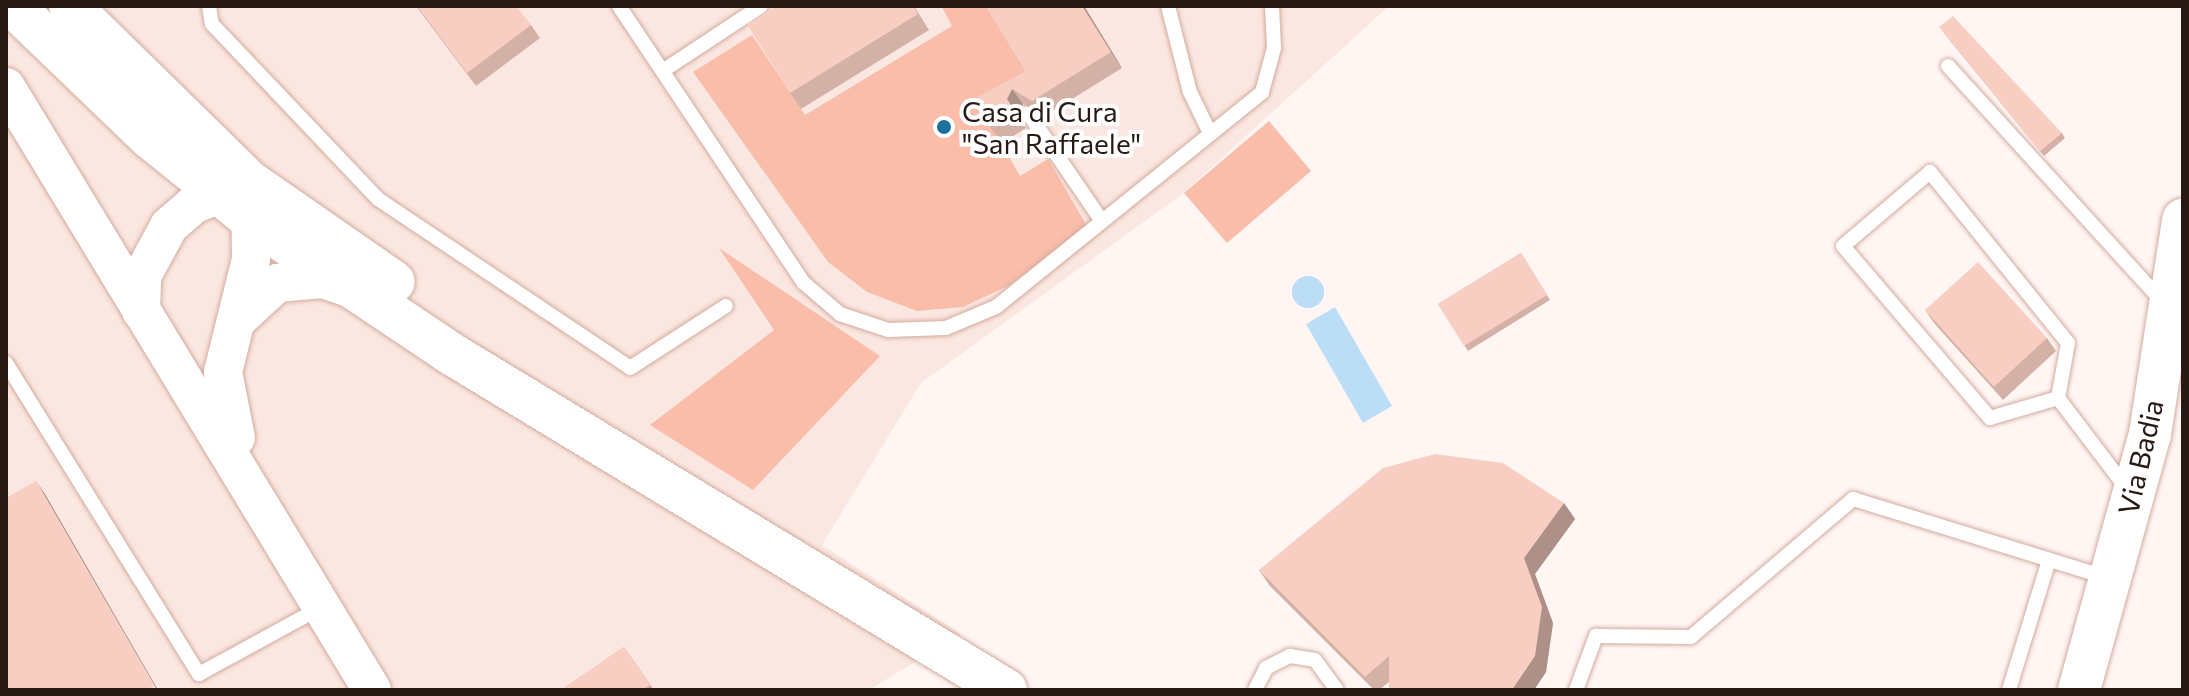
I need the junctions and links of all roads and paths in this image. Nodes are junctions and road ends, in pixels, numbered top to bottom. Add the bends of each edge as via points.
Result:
1 (13, 6) edge
2 (70, 6) edge
3 (209, 6) edge
4 (638, 6) edge
5 (761, 6) edge
6 (1168, 6) edge
7 (1272, 6) edge
8 (622, 10) edge
9 (1948, 66) dead end
10 (664, 70) junction
11 (6, 87) edge
12 (1028, 113) edge
13 (1210, 133) junction
14 (241, 199) junction
15 (2183, 220) edge
16 (1102, 221) junction
17 (352, 289) junction
18 (2175, 292) edge
19 (726, 306) dead end
20 (141, 311) junction
21 (230, 330) junction
22 (6, 363) edge
23 (2058, 398) junction
24 (260, 496) junction
25 (2132, 496) junction
26 (719, 511) junction
27 (2049, 560) junction
28 (2110, 579) junction
29 (324, 606) junction
30 (372, 690) edge
31 (1006, 690) edge
32 (1255, 690) edge
33 (1337, 690) edge
34 (1576, 690) edge
35 (2009, 690) edge
36 (2079, 690) edge

1 - 14 main road
2 - 14 main road
3 - 19 lane via 212,24 378,199 630,368
4 - 8 lane
5 - 10 lane
6 - 13 lane via 1190,92
7 - 13 lane via 1274,48 1262,92
8 - 10 lane
9 - 18 lane
10 - 16 lane via 804,283 840,314 888,330 946,328 996,307
11 - 20 street
12 - 16 lane
13 - 16 lane
14 - 17 main road
14 - 20 street via 169,226 142,276
14 - 21 street via 245,286
14 - 26 main road
15 - 18 main road, Via Badia
17 - 21 street via 323,279 277,283 244,308
17 - 26 main road
18 - 25 main road, Via Badia
20 - 24 street
21 - 24 street via 222,397
22 - 29 lane via 199,674
23 - 23 lane via 1990,418 1843,246 1930,172 2068,343
23 - 25 lane
24 - 29 street
25 - 28 main road, Via Badia
26 - 31 main road
27 - 28 lane
27 - 34 lane via 1853,499 1691,637 1596,636
27 - 35 lane
28 - 36 main road, Via Badia
29 - 30 street
32 - 33 lane via 1277,660 1303,656 1326,668

